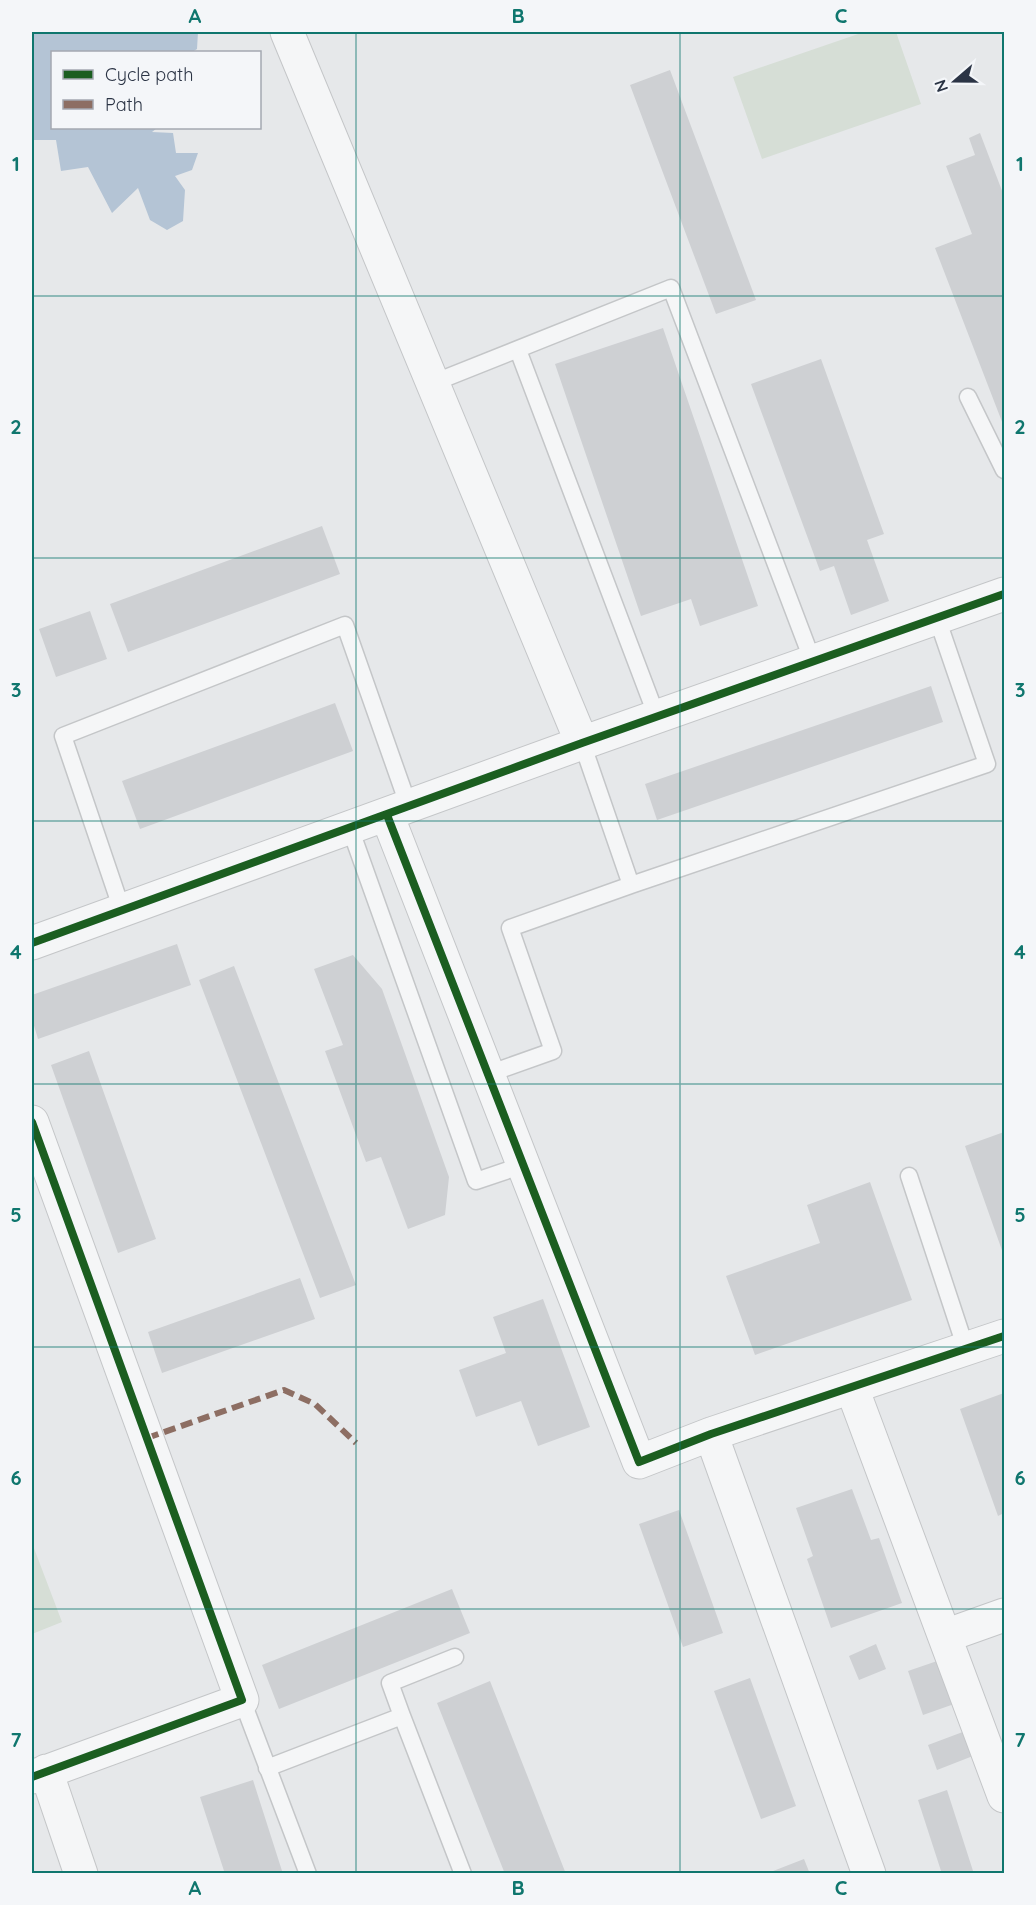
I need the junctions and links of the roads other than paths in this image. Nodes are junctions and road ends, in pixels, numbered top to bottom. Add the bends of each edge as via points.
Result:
1 (287, 32) edge
2 (518, 350) junction
3 (433, 383) junction
4 (968, 397) dead end
5 (1005, 470) edge
6 (1005, 594) edge
7 (937, 618) junction
8 (813, 662) junction
9 (657, 717) junction
10 (582, 743) junction
11 (398, 811) junction
12 (350, 828) junction
13 (631, 885) junction
14 (122, 910) junction
15 (32, 943) edge
16 (488, 1074) junction
17 (32, 1122) edge
18 (523, 1165) junction
19 (909, 1176) dead end
20 (1005, 1336) edge
21 (966, 1349) junction
22 (852, 1388) junction
23 (711, 1434) junction
24 (1005, 1615) edge
25 (945, 1636) junction
26 (455, 1657) dead end
27 (242, 1700) junction
28 (402, 1716) junction
29 (267, 1768) junction
30 (39, 1774) edge
31 (1005, 1796) edge
32 (81, 1874) edge
33 (308, 1874) edge
34 (463, 1874) edge
35 (868, 1874) edge

1 - 3 street
2 - 3 lane
2 - 8 lane via 671,288
2 - 9 lane
3 - 10 street
4 - 5 lane
6 - 7 street
7 - 8 street
7 - 13 lane via 987,764
8 - 9 street
9 - 10 street
10 - 11 street
10 - 13 lane
11 - 12 street
11 - 14 lane via 345,625 63,736
11 - 16 street
12 - 14 street
12 - 18 lane via 476,1181
13 - 16 lane via 510,928 553,1051
14 - 15 street
16 - 18 street
17 - 27 street
18 - 23 street via 639,1462
19 - 21 lane
20 - 21 street
21 - 22 street
22 - 23 street
22 - 25 street
23 - 35 street
24 - 25 street
25 - 31 street
26 - 28 lane via 390,1683
27 - 29 lane
27 - 30 street
28 - 29 lane
28 - 34 lane
29 - 33 lane
30 - 32 street

